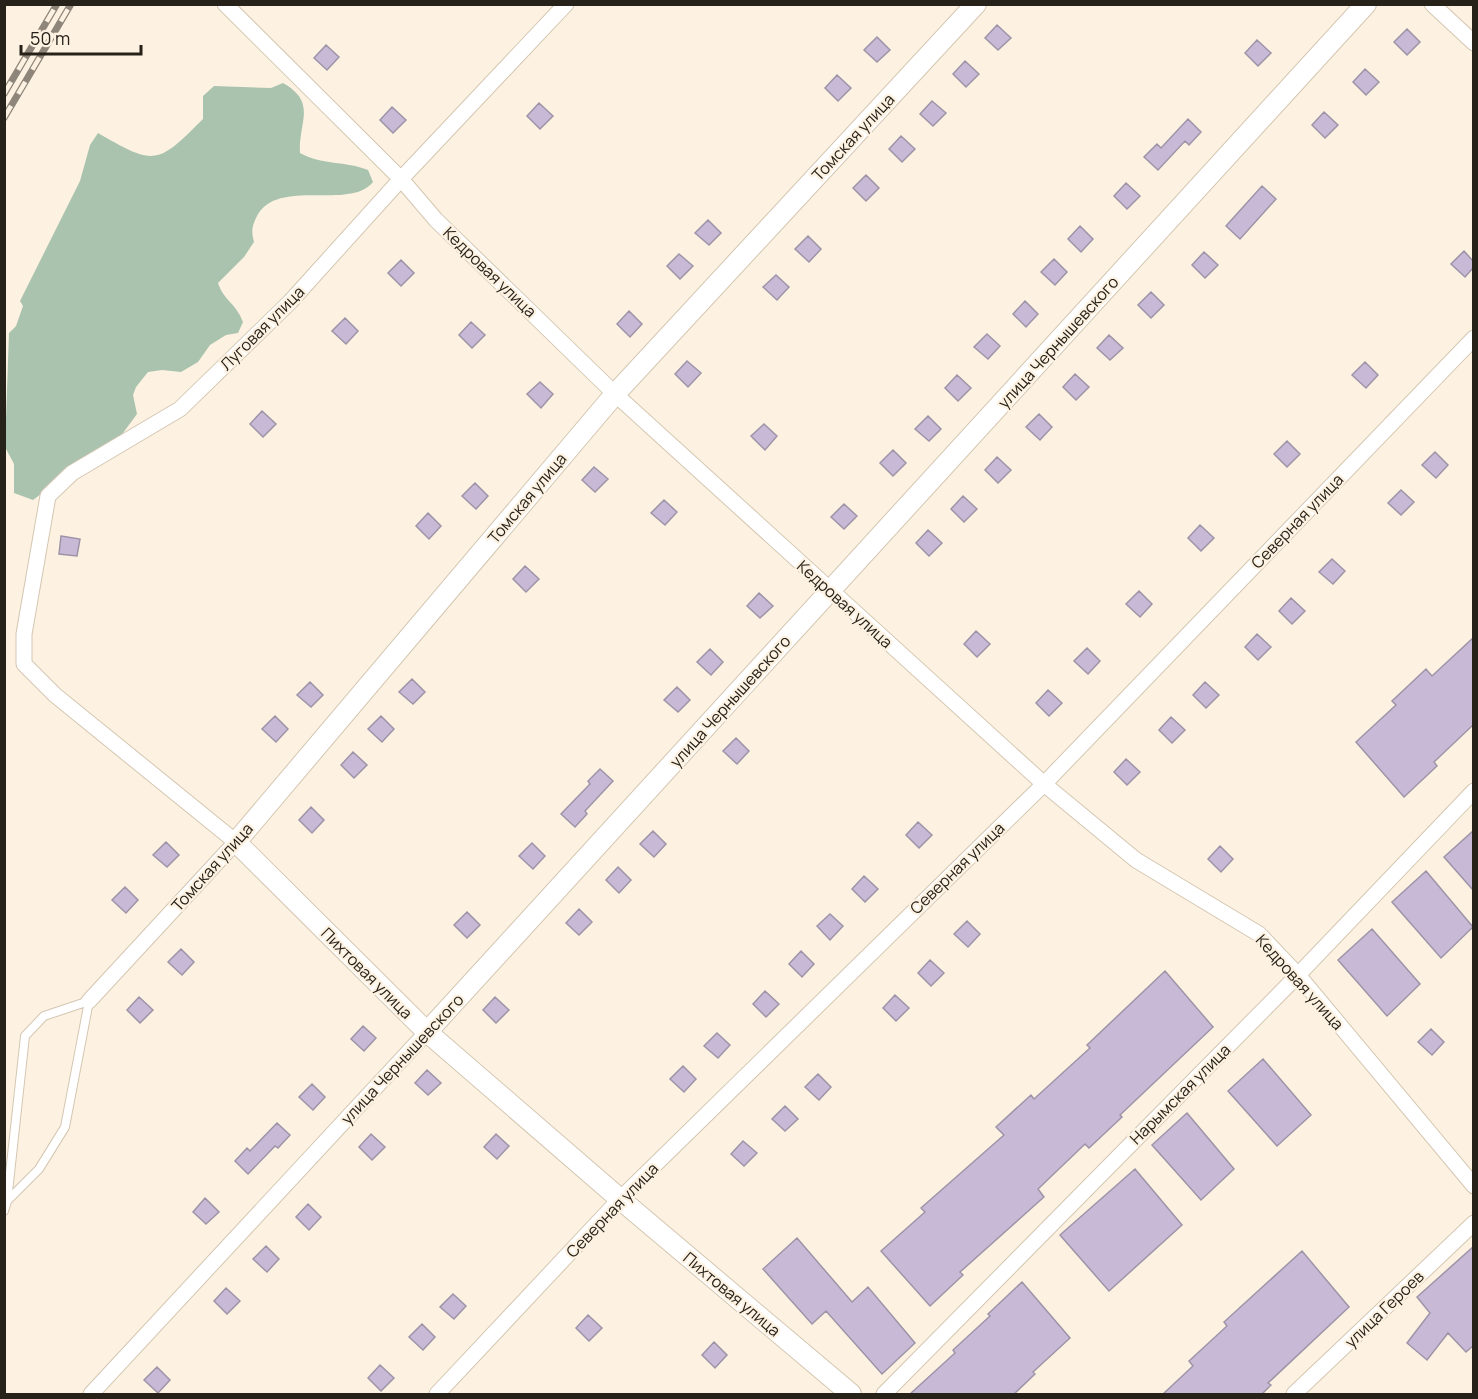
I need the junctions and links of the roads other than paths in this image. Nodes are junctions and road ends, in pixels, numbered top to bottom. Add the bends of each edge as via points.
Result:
1 (225, 4) edge
2 (566, 4) edge
3 (976, 4) edge
4 (1366, 4) edge
5 (1432, 4) edge
6 (1473, 43) edge
7 (401, 179) junction
8 (1473, 338) edge
9 (615, 394) junction
10 (830, 591) junction
11 (24, 664) joint
12 (1044, 784) junction
13 (1473, 791) edge
14 (236, 842) junction
15 (1298, 975) junction
16 (89, 1001) junction
17 (428, 1032) junction
18 (1473, 1186) edge
19 (620, 1199) junction
20 (7, 1201) junction
21 (4, 1211) edge
22 (1473, 1223) edge
23 (91, 1395) edge
24 (438, 1395) edge
25 (851, 1395) edge
26 (884, 1395) edge
27 (1294, 1395) edge

1 - 7 street, Кедровая улица
2 - 7 street, Луговая улица
3 - 9 street, Томская улица
4 - 10 street, улица Чернышевского
5 - 6 street
7 - 9 street, Кедровая улица via 436,220
7 - 11 street, Луговая улица via 290,302 180,409 72,473 48,496 24,633
8 - 12 street, Северная улица
9 - 10 street, Кедровая улица
9 - 14 street, Томская улица
10 - 12 street, Кедровая улица
10 - 17 street, улица Чернышевского
11 - 14 street, Пихтовая улица via 55,695
12 - 15 street, Кедровая улица via 1136,860 1259,934
12 - 19 street, Северная улица
13 - 15 street, Нарымская улица
14 - 16 street, Томская улица
14 - 17 street, Пихтовая улица
15 - 18 street, Кедровая улица
15 - 26 street, Нарымская улица
16 - 20 lane via 65,1127 39,1169
16 - 20 lane via 44,1016 25,1036
17 - 19 street, Пихтовая улица
17 - 23 street, улица Чернышевского
19 - 24 street, Северная улица
19 - 25 street, Пихтовая улица
20 - 21 lane
22 - 27 street, улица Героев

